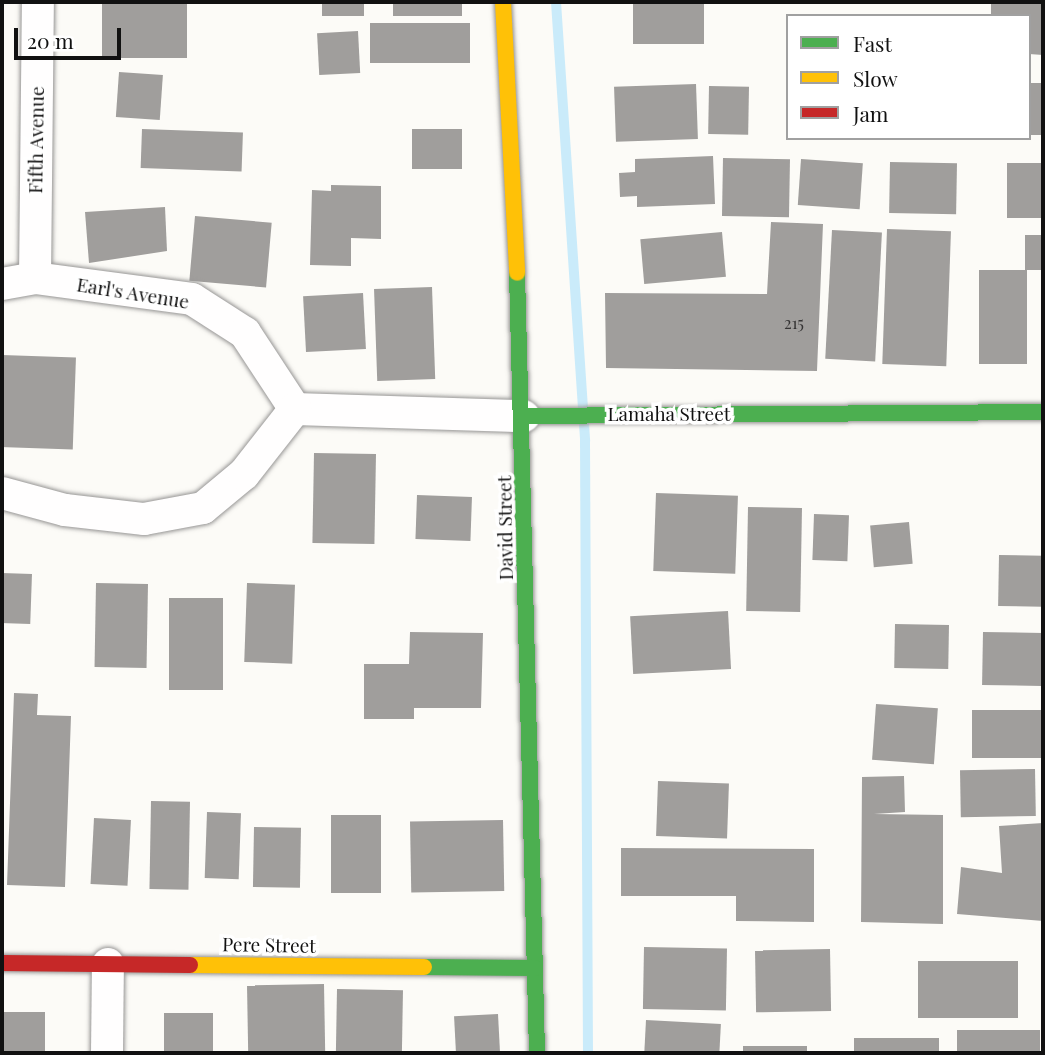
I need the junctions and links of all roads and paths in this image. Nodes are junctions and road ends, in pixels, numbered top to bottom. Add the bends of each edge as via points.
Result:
1 (38, 2) edge
2 (503, 2) edge
3 (35, 278) junction
4 (2, 284) edge
5 (295, 409) junction
6 (1043, 412) edge
7 (524, 416) junction
8 (2, 493) edge
9 (2, 963) edge
10 (108, 964) junction
11 (535, 968) junction
12 (107, 1053) edge
13 (537, 1053) edge

1 - 3 street, Fifth Avenue
2 - 7 street, David Street
3 - 4 street, Earl's Avenue
3 - 5 street, Earl's Avenue via 192,299 245,333
5 - 7 street, Lamaha Street
5 - 8 street via 243,474 203,508 144,519 65,510
6 - 7 street, Lamaha Street
7 - 11 street, David Street
9 - 10 street, Pere Street
10 - 11 street, Pere Street
10 - 12 street
11 - 13 street, David Street

